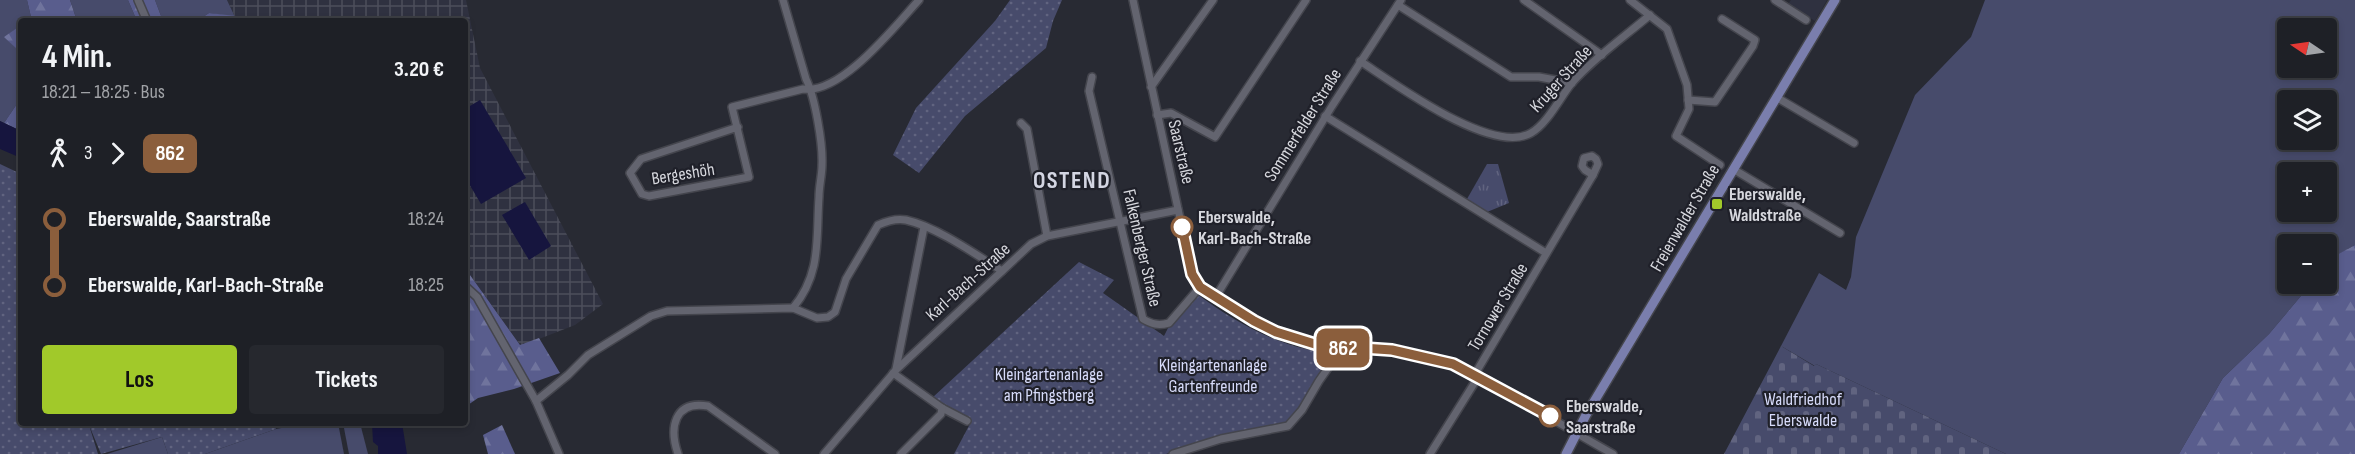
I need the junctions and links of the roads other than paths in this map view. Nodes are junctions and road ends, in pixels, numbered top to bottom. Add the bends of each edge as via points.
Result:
1 (138, 0) edge
2 (783, 0) edge
3 (919, 0) edge
4 (1133, 0) edge
5 (1213, 0) edge
6 (1306, 0) edge
7 (1524, 0) edge
8 (1630, 0) edge
9 (1775, 0) edge
10 (1835, 0) edge
11 (1400, 2) edge
12 (1650, 15) junction
13 (146, 18) edge
14 (1722, 19) dead end
15 (1806, 20) dead end
16 (1602, 55) junction
17 (1360, 61) junction
18 (1092, 77) dead end
19 (1572, 84) junction
20 (1151, 87) junction
21 (812, 91) junction
22 (1776, 97) junction
23 (1688, 100) junction
24 (1157, 115) junction
25 (1325, 116) junction
26 (1021, 123) dead end
27 (738, 128) junction
28 (1854, 143) dead end
29 (1720, 165) dead end
30 (1733, 169) junction
31 (1593, 175) dead end
32 (1178, 210) junction
33 (1120, 223) junction
34 (924, 227) junction
35 (1840, 233) dead end
36 (1047, 236) junction
37 (1546, 253) junction
38 (1002, 271) junction
39 (1200, 287) junction
40 (468, 289) edge
41 (1215, 298) junction
42 (793, 308) junction
43 (1342, 348) junction
44 (894, 372) junction
45 (1476, 375) junction
46 (536, 401) junction
47 (942, 408) junction
48 (967, 421) dead end
49 (1576, 432) junction
50 (559, 454) edge
51 (678, 454) edge
52 (774, 454) edge
53 (824, 454) edge
54 (901, 454) edge
55 (1173, 454) edge
56 (1430, 454) edge
57 (1566, 454) edge
58 (1613, 454) edge

1 - 13 street
2 - 21 street
3 - 21 street, Bergeshöh via 856,68
4 - 20 street, Saarstraße
5 - 20 street
6 - 24 street via 1215,137 1171,113
7 - 16 street
8 - 12 street
9 - 15 street
10 - 22 main road, Freienwalder Straße
11 - 17 street, Sommerfelder Straße
11 - 19 street via 1511,77 1539,77
12 - 16 street, Kruger Straße
12 - 23 street via 1667,29 1687,85
14 - 23 street via 1755,40 1753,46 1715,102
16 - 19 street, Kruger Straße
17 - 19 street, Kruger Straße via 1455,120 1505,138 1532,133
17 - 25 street, Sommerfelder Straße
18 - 33 street, Falkenberger Straße via 1089,91
20 - 24 street, Saarstraße
21 - 27 street, Bergeshöh via 803,89 732,107
21 - 42 street via 822,164 819,239 814,265
22 - 28 street
22 - 30 main road, Freienwalder Straße
23 - 29 street via 1689,109 1676,136
24 - 32 street, Saarstraße
25 - 37 street
25 - 41 street, Sommerfelder Straße
26 - 36 street via 1027,129
27 - 27 street, Bergeshöh via 641,159 630,173 642,194 649,196 749,177
30 - 35 street
30 - 49 main road, Freienwalder Straße
31 - 37 street, Tornower Straße
32 - 33 street, Karl-Bach-Straße
32 - 39 street, Saarstraße via 1192,274
33 - 36 street, Karl-Bach-Straße
33 - 39 street, Falkenberger Straße via 1143,319 1152,324 1169,323
34 - 38 street
34 - 42 street via 904,220 887,220 878,225 846,279 835,312 817,318
34 - 44 street
36 - 38 street, Karl-Bach-Straße via 1031,244
37 - 45 street, Tornower Straße
38 - 44 street, Karl-Bach-Straße
39 - 41 street
40 - 46 street via 477,297
41 - 43 street via 1276,332
42 - 46 street via 686,309 651,316 588,356
43 - 45 street via 1392,350 1427,357
43 - 55 street via 1288,426 1221,439
44 - 47 street
44 - 53 street, Karl-Bach-Straße
45 - 49 street
45 - 56 street, Tornower Straße
46 - 50 street
47 - 48 street
47 - 54 street via 941,414
49 - 57 main road, Freienwalder Straße
49 - 58 street
51 - 52 street via 673,434 677,418 681,411 699,404 708,405

